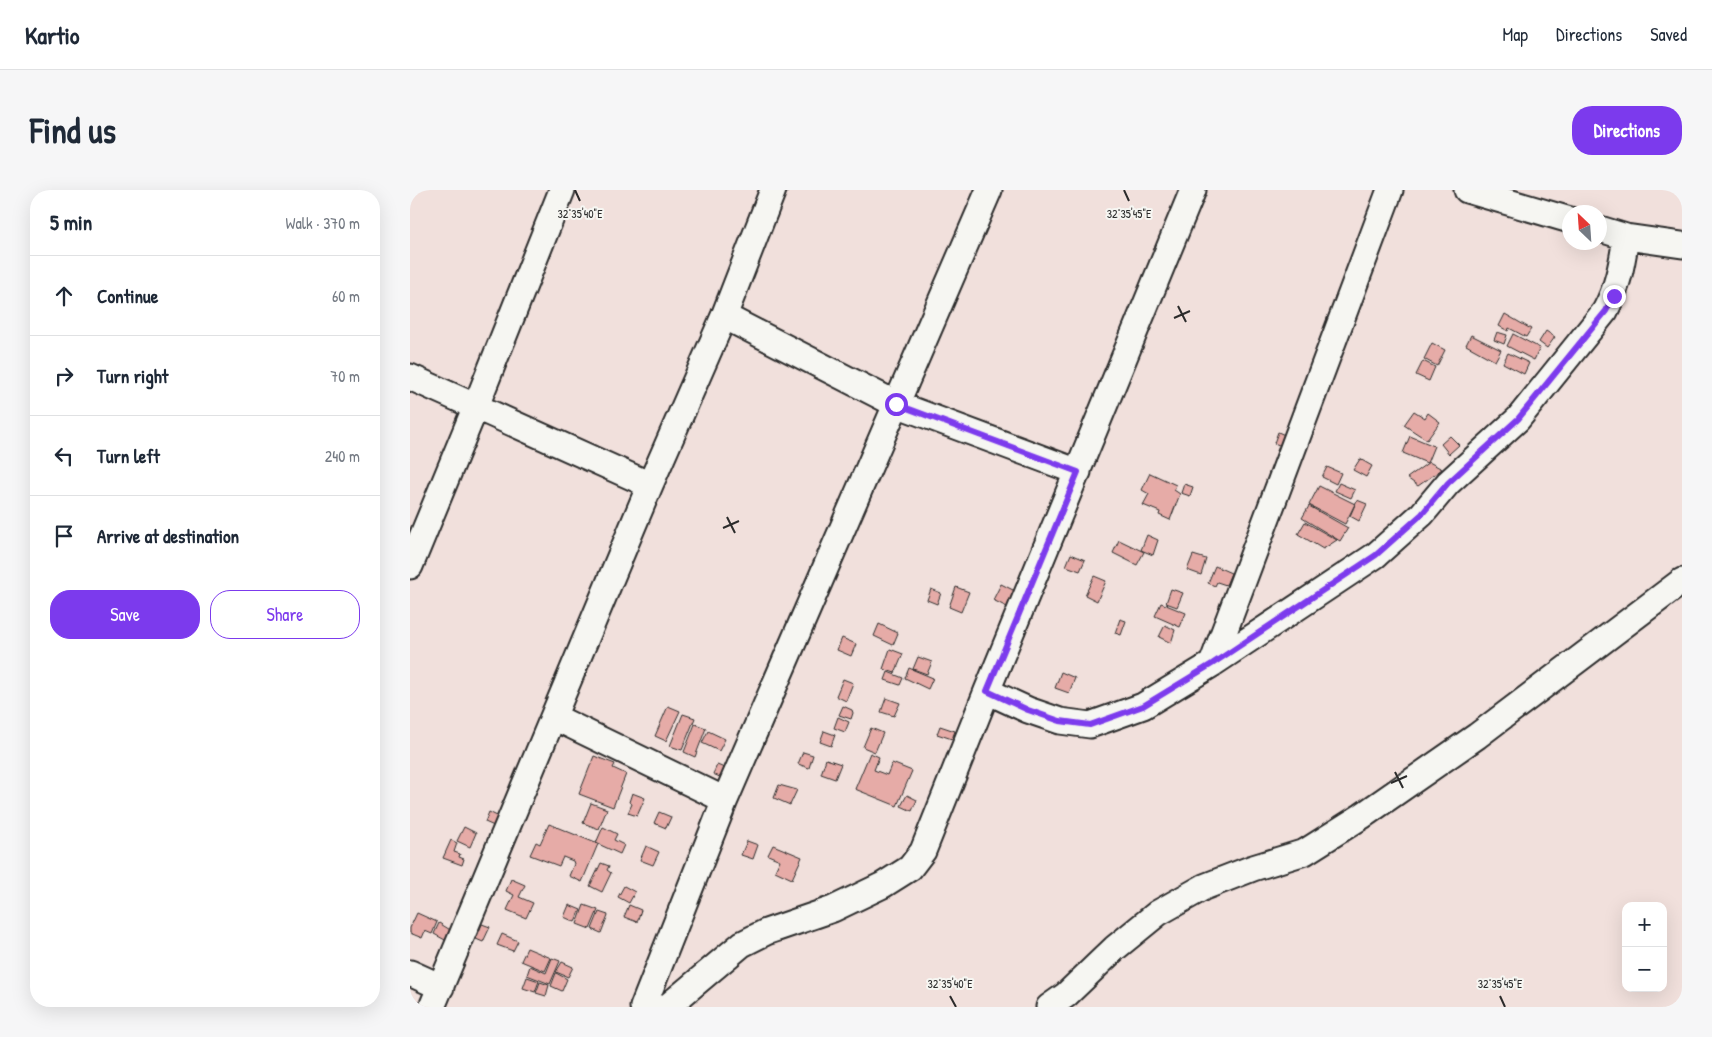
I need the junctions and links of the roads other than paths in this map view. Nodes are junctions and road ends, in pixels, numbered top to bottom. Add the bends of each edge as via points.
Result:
1 (562, 190) edge
2 (773, 190) edge
3 (989, 190) edge
4 (1193, 190) edge
5 (1390, 190) edge
6 (1467, 190) edge
7 (1562, 218) edge
8 (1607, 231) edge
9 (1626, 237) junction
10 (1682, 245) edge
11 (724, 316) junction
12 (410, 378) edge
13 (896, 404) junction
14 (476, 406) junction
15 (1078, 472) junction
16 (650, 485) junction
17 (410, 566) edge
18 (1682, 581) edge
19 (1212, 664) junction
20 (987, 691) junction
21 (554, 717) junction
22 (725, 800) junction
23 (410, 972) edge
24 (437, 997) edge
25 (643, 1007) edge
26 (667, 1007) edge
27 (1049, 1007) edge

1 - 14 street
2 - 11 street
3 - 13 street
4 - 15 street
5 - 19 street
6 - 7 street
8 - 9 street
9 - 10 street
9 - 19 street via 1619,280 1606,311 1518,419 1376,555
11 - 13 street
11 - 16 street
12 - 14 street
13 - 15 street
13 - 22 street
14 - 16 street
14 - 17 street
15 - 20 street
16 - 21 street
18 - 27 street via 1477,736 1354,821 1305,852 1204,888 1158,913
19 - 20 street via 1143,706 1090,725 1060,721
20 - 26 street via 923,851 910,868 833,909 766,932 742,944
21 - 22 street
21 - 24 street
22 - 25 street
23 - 24 street

